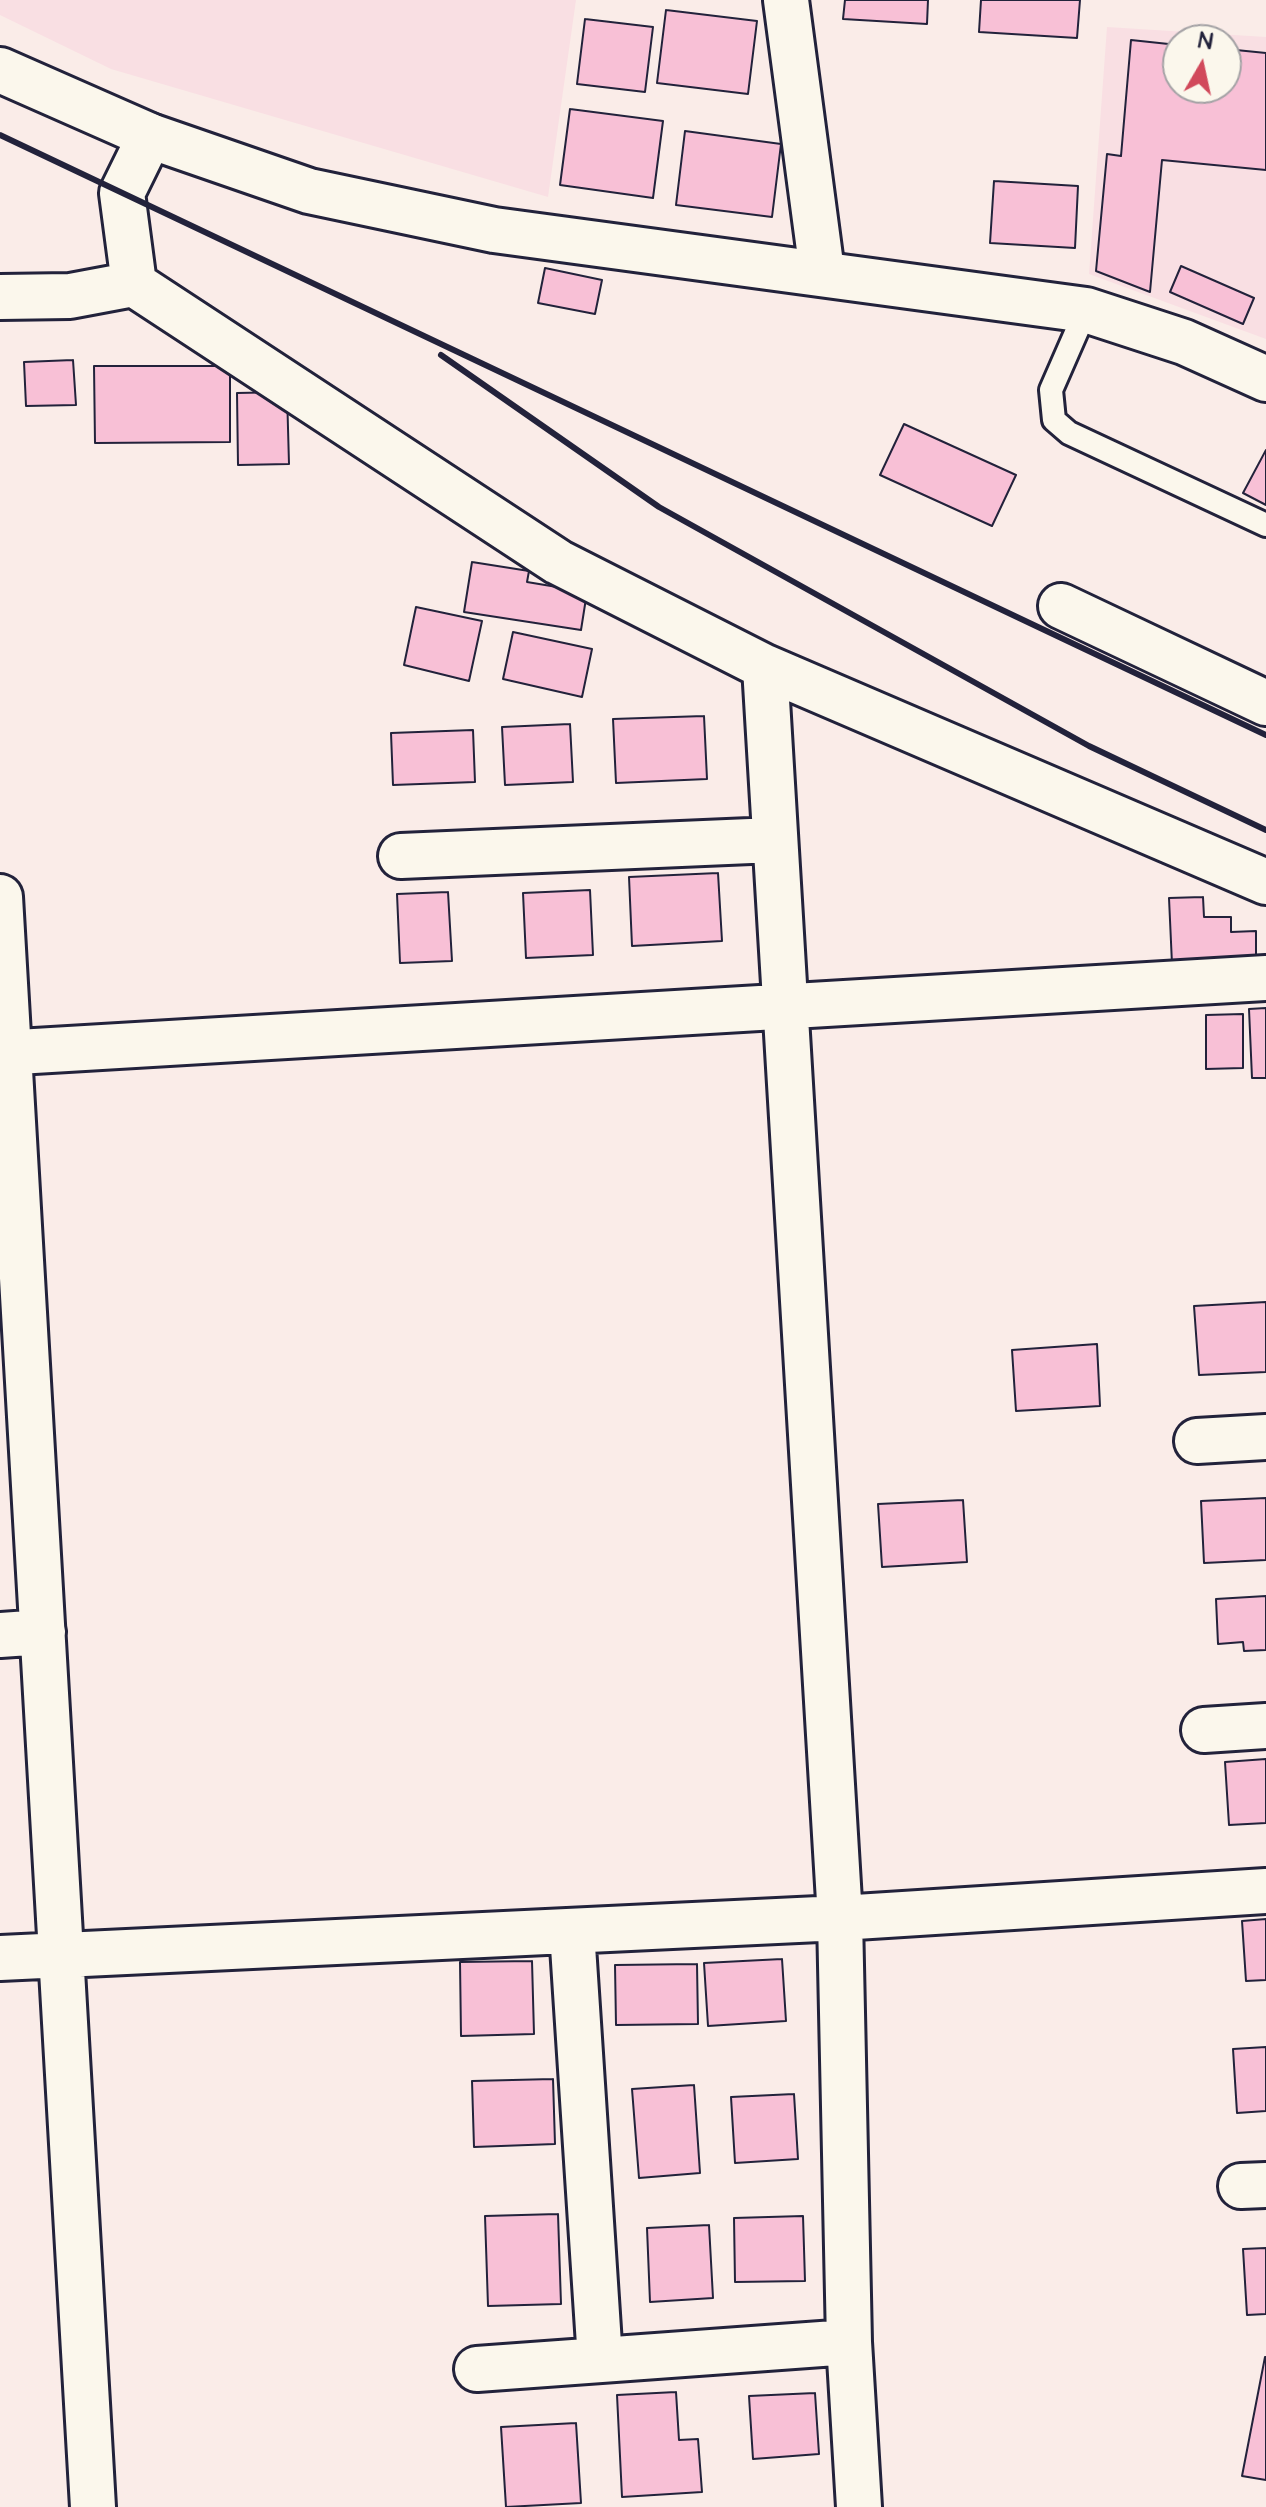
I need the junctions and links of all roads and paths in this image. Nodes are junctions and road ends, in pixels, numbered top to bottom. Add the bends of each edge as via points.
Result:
1 (786, 0) edge
2 (0, 70) edge
3 (150, 136) junction
4 (822, 272) junction
5 (134, 284) junction
6 (0, 297) edge
7 (1086, 310) junction
8 (1266, 379) edge
9 (1266, 525) edge
10 (1061, 606) dead end
11 (765, 667) junction
12 (1266, 703) edge
13 (774, 840) junction
14 (401, 856) dead end
15 (1266, 882) edge
16 (0, 897) edge
17 (1266, 978) edge
18 (783, 1006) junction
19 (4, 1053) edge
20 (12, 1333) edge
21 (1266, 1437) edge
22 (1197, 1441) dead end
23 (43, 1632) junction
24 (0, 1635) edge
25 (1266, 1726) edge
26 (1204, 1730) dead end
27 (1266, 1891) edge
28 (840, 1918) junction
29 (572, 1931) junction
30 (63, 1955) junction
31 (0, 1958) edge
32 (849, 2342) junction
33 (600, 2360) junction
34 (477, 2369) dead end
35 (93, 2507) edge
36 (859, 2507) edge

1 - 4 street
2 - 3 street
3 - 4 street via 309,191 494,230
3 - 5 street via 122,193
4 - 7 street
5 - 6 street via 70,296
5 - 11 street via 558,562
7 - 8 street via 1184,342
7 - 9 lane via 1051,390 1054,420 1069,433
10 - 12 street
11 - 13 street
11 - 15 street
13 - 14 street
13 - 18 street
16 - 19 street
17 - 18 street
18 - 19 street
18 - 28 street
19 - 20 street
20 - 23 street
21 - 22 street
23 - 24 street
23 - 30 street
25 - 26 street
27 - 28 street
28 - 29 street
28 - 32 street
29 - 30 street
29 - 33 street
30 - 31 street
30 - 35 street
32 - 33 street
32 - 36 street
33 - 34 street

